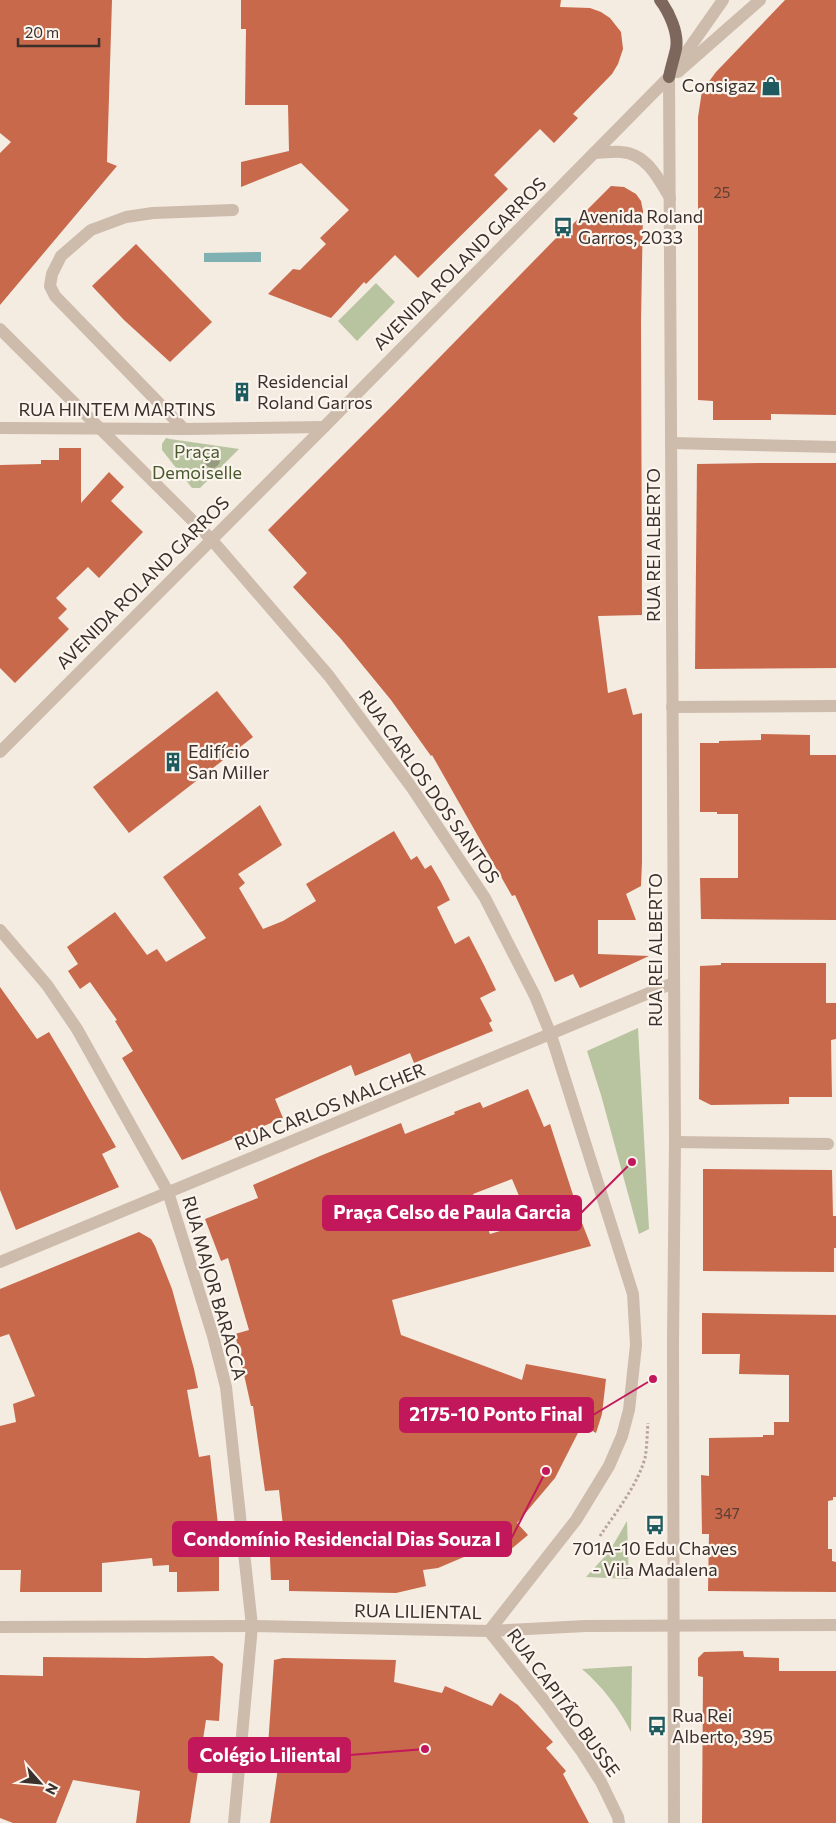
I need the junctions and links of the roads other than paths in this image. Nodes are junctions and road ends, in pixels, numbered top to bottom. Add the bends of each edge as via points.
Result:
1 (660, 0) edge
2 (723, 0) edge
3 (760, 0) edge
4 (669, 76) junction
5 (594, 153) junction
6 (670, 198) junction
7 (233, 210) dead end
8 (0, 328) edge
9 (98, 427) junction
10 (324, 427) junction
11 (0, 428) edge
12 (184, 429) junction
13 (671, 443) junction
14 (836, 447) edge
15 (211, 540) junction
16 (836, 706) edge
17 (672, 707) junction
18 (0, 752) edge
19 (0, 930) edge
20 (673, 983) junction
21 (551, 1035) junction
22 (674, 1142) junction
23 (828, 1144) dead end
24 (168, 1192) junction
25 (0, 1262) edge
26 (836, 1625) edge
27 (252, 1626) junction
28 (673, 1626) junction
29 (0, 1627) edge
30 (490, 1631) junction
31 (234, 1823) edge
32 (619, 1823) edge
33 (674, 1823) edge

1 - 4 main road via 676,36 677,47
2 - 4 street, AVENIDA ROLAND GARROS
3 - 4 street, AVENIDA ROLAND GARROS via 678,73
4 - 5 street, AVENIDA ROLAND GARROS
4 - 6 street, RUA REI ALBERTO
5 - 6 street via 623,152 637,156 652,169
5 - 10 street, AVENIDA ROLAND GARROS
6 - 13 street, RUA REI ALBERTO
7 - 12 street via 126,217 91,230 61,256 52,274 50,286 55,296
8 - 9 street, RUA CARLOS DOS SANTOS
9 - 11 street, RUA HINTEM MARTINS
9 - 12 street, RUA HINTEM MARTINS
9 - 15 street, RUA CARLOS DOS SANTOS
10 - 12 street, RUA HINTEM MARTINS
10 - 15 street, AVENIDA ROLAND GARROS
13 - 14 street
13 - 17 street, RUA REI ALBERTO
15 - 18 street, AVENIDA ROLAND GARROS
15 - 21 street, RUA CARLOS DOS SANTOS via 329,676 412,788 485,898 535,996
16 - 17 street
17 - 20 street, RUA REI ALBERTO
19 - 24 street, RUA MAJOR BARACCA via 47,985 77,1029
20 - 21 street, RUA CARLOS MALCHER
20 - 22 street, RUA REI ALBERTO
21 - 24 street, RUA CARLOS MALCHER
21 - 30 street, RUA CARLOS DOS SANTOS via 633,1294 636,1345 629,1410 609,1466 576,1520
22 - 23 street
22 - 28 street, RUA REI ALBERTO
24 - 25 street, RUA CARLOS MALCHER
24 - 27 street, RUA MAJOR BARACCA via 226,1387
26 - 28 street, RUA LILIENTAL
27 - 29 street, RUA LILIENTAL
27 - 30 street, RUA LILIENTAL
27 - 31 street, RUA MAJOR BARACCA
28 - 30 street, RUA LILIENTAL
28 - 33 street, RUA REI ALBERTO
30 - 32 street, RUA CAPITÃO BUSSE via 582,1752 601,1782

